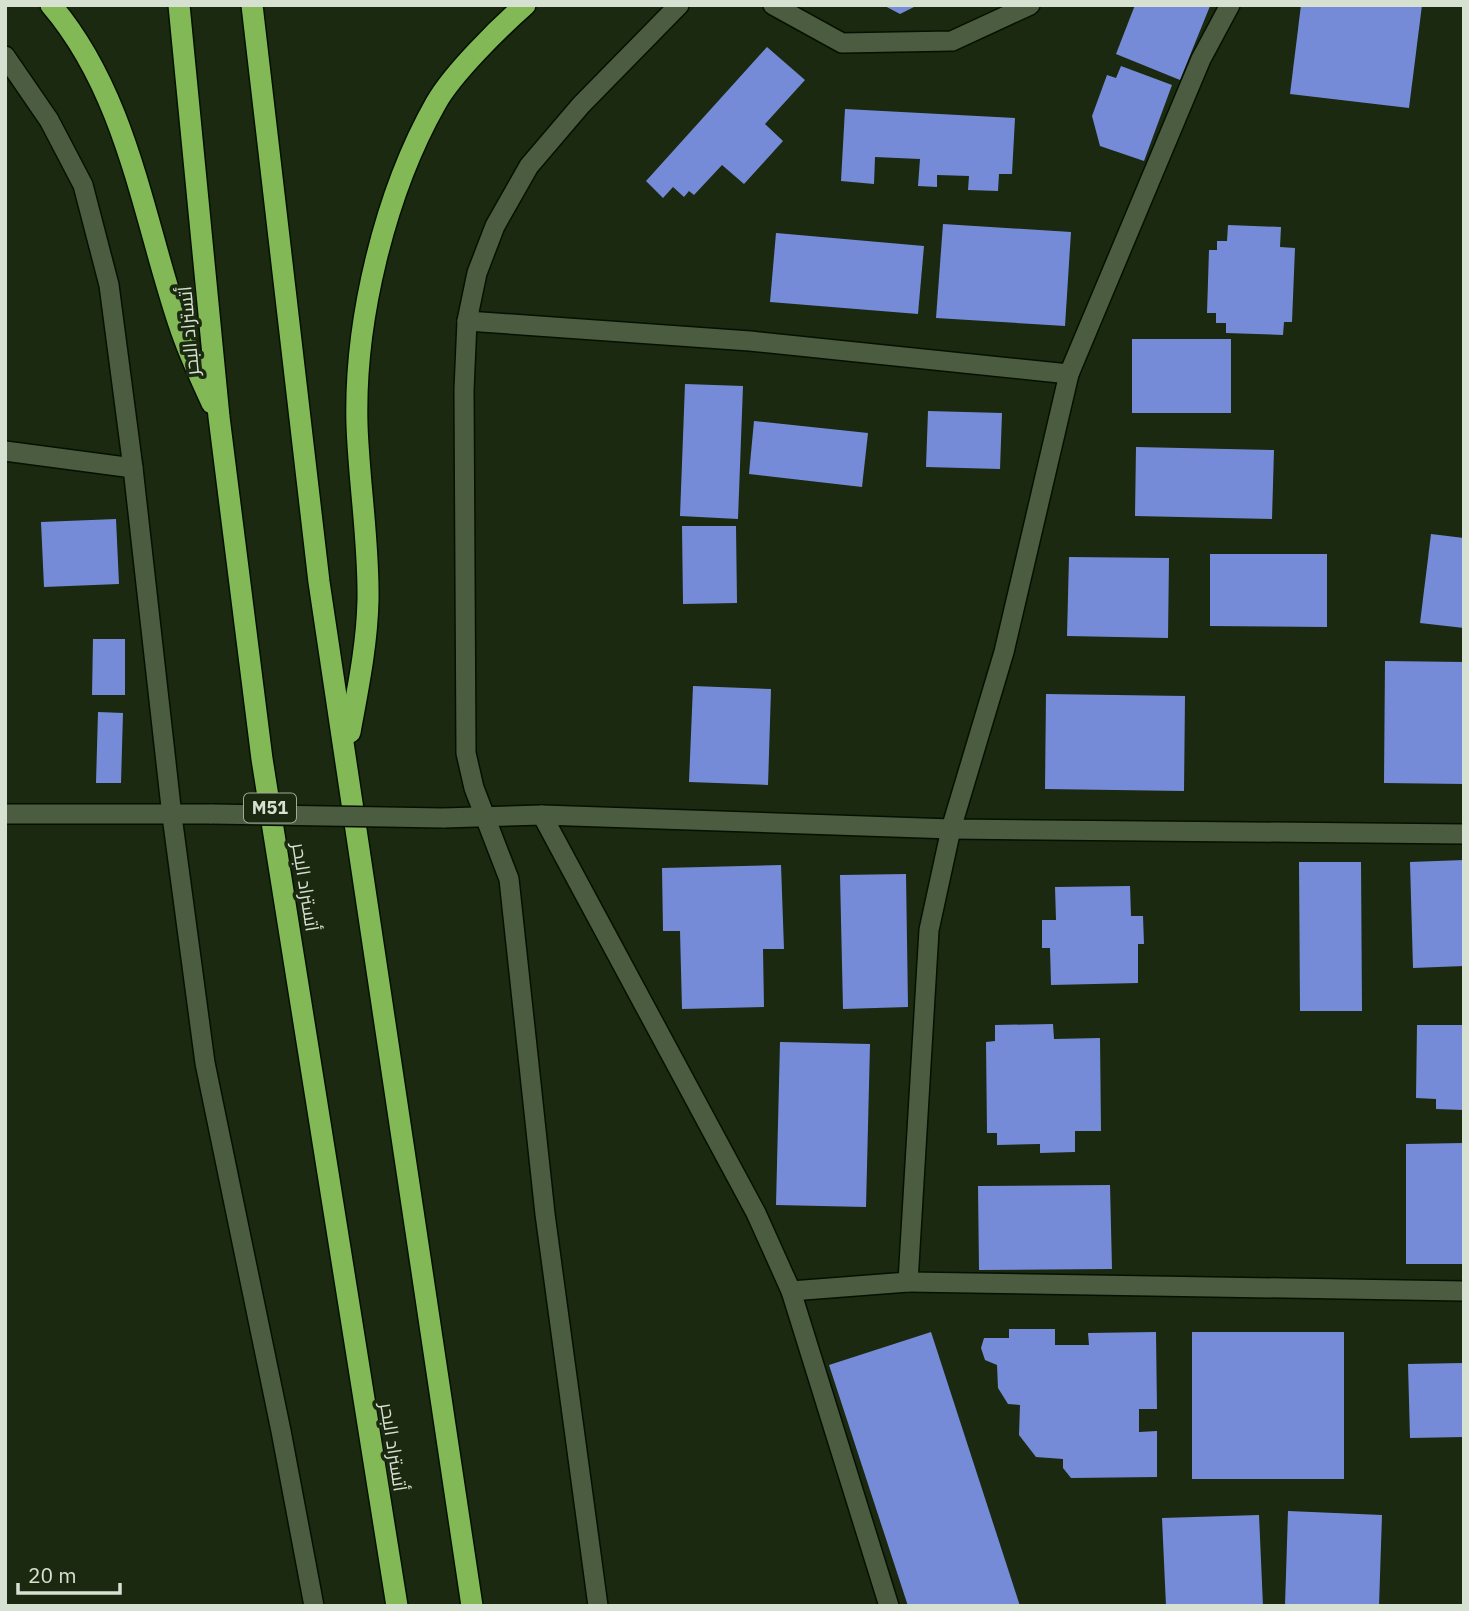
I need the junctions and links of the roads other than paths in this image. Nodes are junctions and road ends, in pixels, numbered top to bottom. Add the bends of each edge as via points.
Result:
1 (51, 5) edge
2 (179, 5) edge
3 (252, 5) edge
4 (525, 5) edge
5 (679, 5) edge
6 (773, 5) edge
7 (1030, 5) edge
8 (1230, 5) edge
9 (5, 56) edge
10 (467, 321) junction
11 (1069, 374) junction
12 (219, 417) junction
13 (5, 451) edge
14 (133, 468) junction
15 (347, 751) junction
16 (5, 814) edge
17 (542, 815) junction
18 (172, 816) junction
19 (485, 816) junction
20 (951, 828) junction
21 (1464, 834) edge
22 (908, 1282) junction
23 (791, 1291) junction
24 (1464, 1291) edge
25 (314, 1606) edge
26 (397, 1606) edge
27 (472, 1606) edge
28 (598, 1606) edge
29 (889, 1606) edge

1 - 12 highway via 101,80 179,324
2 - 12 highway, أتستراد البحر / M51
3 - 15 highway via 319,582
4 - 15 highway via 498,29 437,101 405,169 384,233 364,318 357,422 368,599
5 - 10 street via 581,105 529,166 495,226 477,273
6 - 7 street via 842,43 952,41
8 - 11 street via 1200,59
9 - 14 street via 49,120 83,185 109,285
10 - 11 street via 750,341
10 - 19 street via 466,753
11 - 20 street via 1004,652
12 - 26 highway, أتستراد البحر / M51 via 262,759
13 - 14 street
14 - 18 street
15 - 27 highway
16 - 18 street
17 - 19 street
17 - 20 street
17 - 23 street via 755,1213
18 - 19 street, bridge
18 - 25 street via 205,1063
19 - 28 street via 509,879 545,1214
20 - 21 street
20 - 22 street via 929,930
22 - 23 street
22 - 24 street
23 - 29 street

